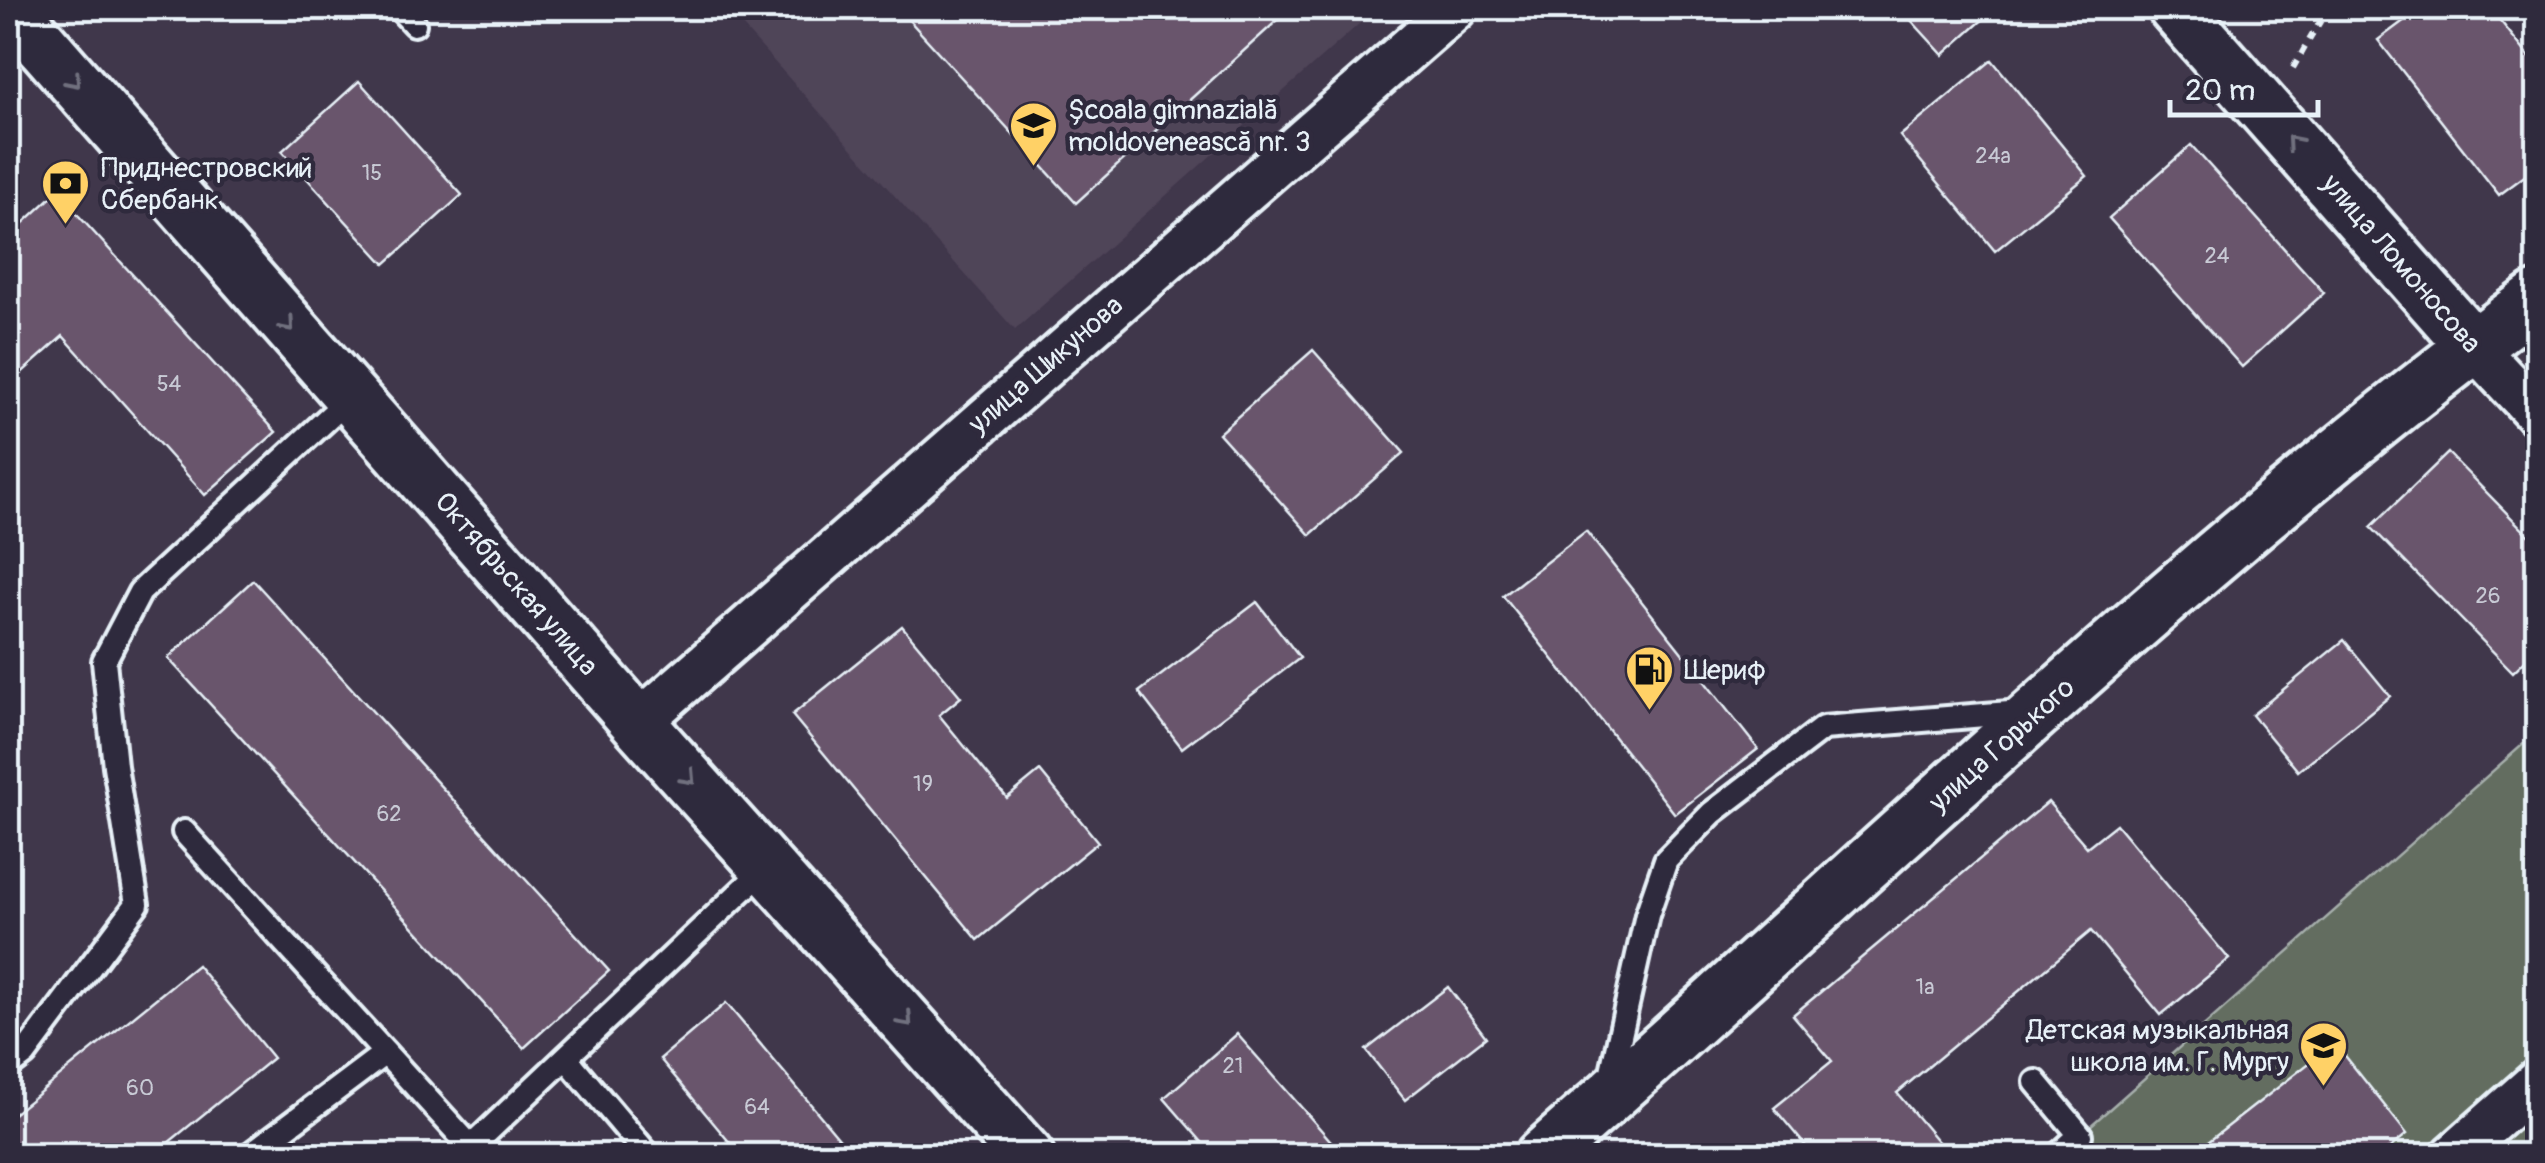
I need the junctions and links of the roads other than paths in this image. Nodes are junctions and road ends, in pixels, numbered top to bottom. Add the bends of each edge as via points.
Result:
1 (10, 8) edge
2 (1455, 8) edge
3 (2175, 8) edge
4 (2538, 298) edge
5 (2473, 346) junction
6 (352, 397) junction
7 (2538, 415) edge
8 (2040, 710) junction
9 (638, 723) junction
10 (184, 832) dead end
11 (768, 866) junction
12 (385, 1053) junction
13 (567, 1060) junction
14 (8, 1067) edge
15 (2538, 1080) edge
16 (2036, 1082) dead end
17 (1605, 1100) junction
18 (248, 1156) edge
19 (649, 1156) edge
20 (1027, 1156) edge
21 (1542, 1156) edge
22 (2057, 1156) edge
23 (2453, 1156) edge

1 -> 6 street, Октябрьская улица
2 - 9 street, улица Шикунова
5 -> 3 street, улица Ломоносова
4 - 5 street, улица Горького
5 - 7 street, улица Ломоносова
5 - 8 street, улица Горького via 2364,431
6 - 9 street, Октябрьская улица
6 - 14 lane via 140,592 104,661 137,904 25,1054
8 - 17 street, улица Горького
8 - 17 lane via 1823,728 1712,813 1666,860
9 -> 11 street, Октябрьская улица
10 - 12 lane
11 - 13 lane
11 -> 20 street, Октябрьская улица
12 - 13 lane via 471,1146
12 - 18 lane
13 - 19 lane
15 - 23 street
16 - 22 lane via 2080,1135
17 - 21 street, улица Горького

